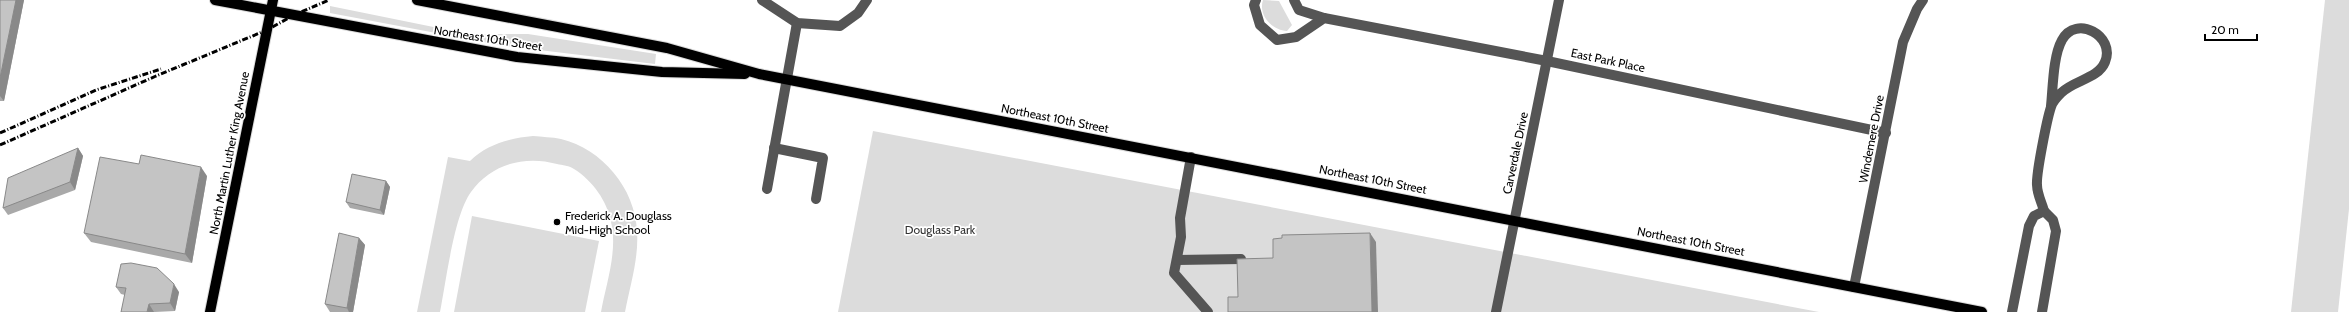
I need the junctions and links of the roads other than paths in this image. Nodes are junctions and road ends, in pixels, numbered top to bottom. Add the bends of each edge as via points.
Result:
1 (215, 0) edge
2 (272, 0) edge
3 (417, 0) edge
4 (762, 0) edge
5 (868, 0) edge
6 (1256, 0) edge
7 (1294, 0) edge
8 (1559, 0) edge
9 (1923, 0) edge
10 (270, 11) junction
11 (1324, 18) junction
12 (797, 23) junction
13 (1547, 61) junction
14 (759, 74) junction
15 (787, 80) junction
16 (2051, 106) junction
17 (1886, 133) junction
18 (774, 148) junction
19 (1191, 157) junction
20 (767, 189) dead end
21 (816, 199) dead end
22 (2044, 211) junction
23 (1514, 219) junction
24 (1241, 259) edge
25 (1177, 260) junction
26 (1854, 286) junction
27 (211, 312) edge
28 (1208, 312) edge
29 (1496, 312) edge
30 (1982, 312) edge
31 (2012, 312) edge
32 (2042, 312) edge

1 - 10 main road, Northeast 10th Street
2 - 10 main road, North Martin Luther King Avenue
3 - 14 main road, Northeast 10th Street via 667,48
4 - 12 street
5 - 12 street via 858,14 840,26
6 - 11 street via 1254,5 1260,25 1276,40 1296,36
7 - 11 street, East Park Place via 1299,10
8 - 13 street, Carverdale Drive
9 - 17 street, Windemere Drive via 1903,42
10 - 14 main road, Northeast 10th Street via 517,57 662,72
10 - 27 main road, North Martin Luther King Avenue
11 - 13 street, East Park Place
12 - 15 street
13 - 17 street, East Park Place
13 - 23 street, Carverdale Drive
14 - 15 main road, Northeast 10th Street
15 - 18 street
15 - 19 main road, Northeast 10th Street
16 - 16 street via 2062,92 2102,68 2107,56 2106,43 2097,33 2084,28 2072,30 2062,39
16 - 22 street via 2036,185
17 - 26 street, Windemere Drive
18 - 20 street
18 - 21 street via 824,158
19 - 23 main road, Northeast 10th Street
19 - 25 street via 1180,218 1182,237
22 - 31 street via 2034,216 2028,226
22 - 32 street via 2053,220 2056,231
23 - 26 main road, Northeast 10th Street
23 - 29 street, Carverdale Drive
24 - 25 street
25 - 28 street via 1174,273
26 - 30 main road, Northeast 10th Street

